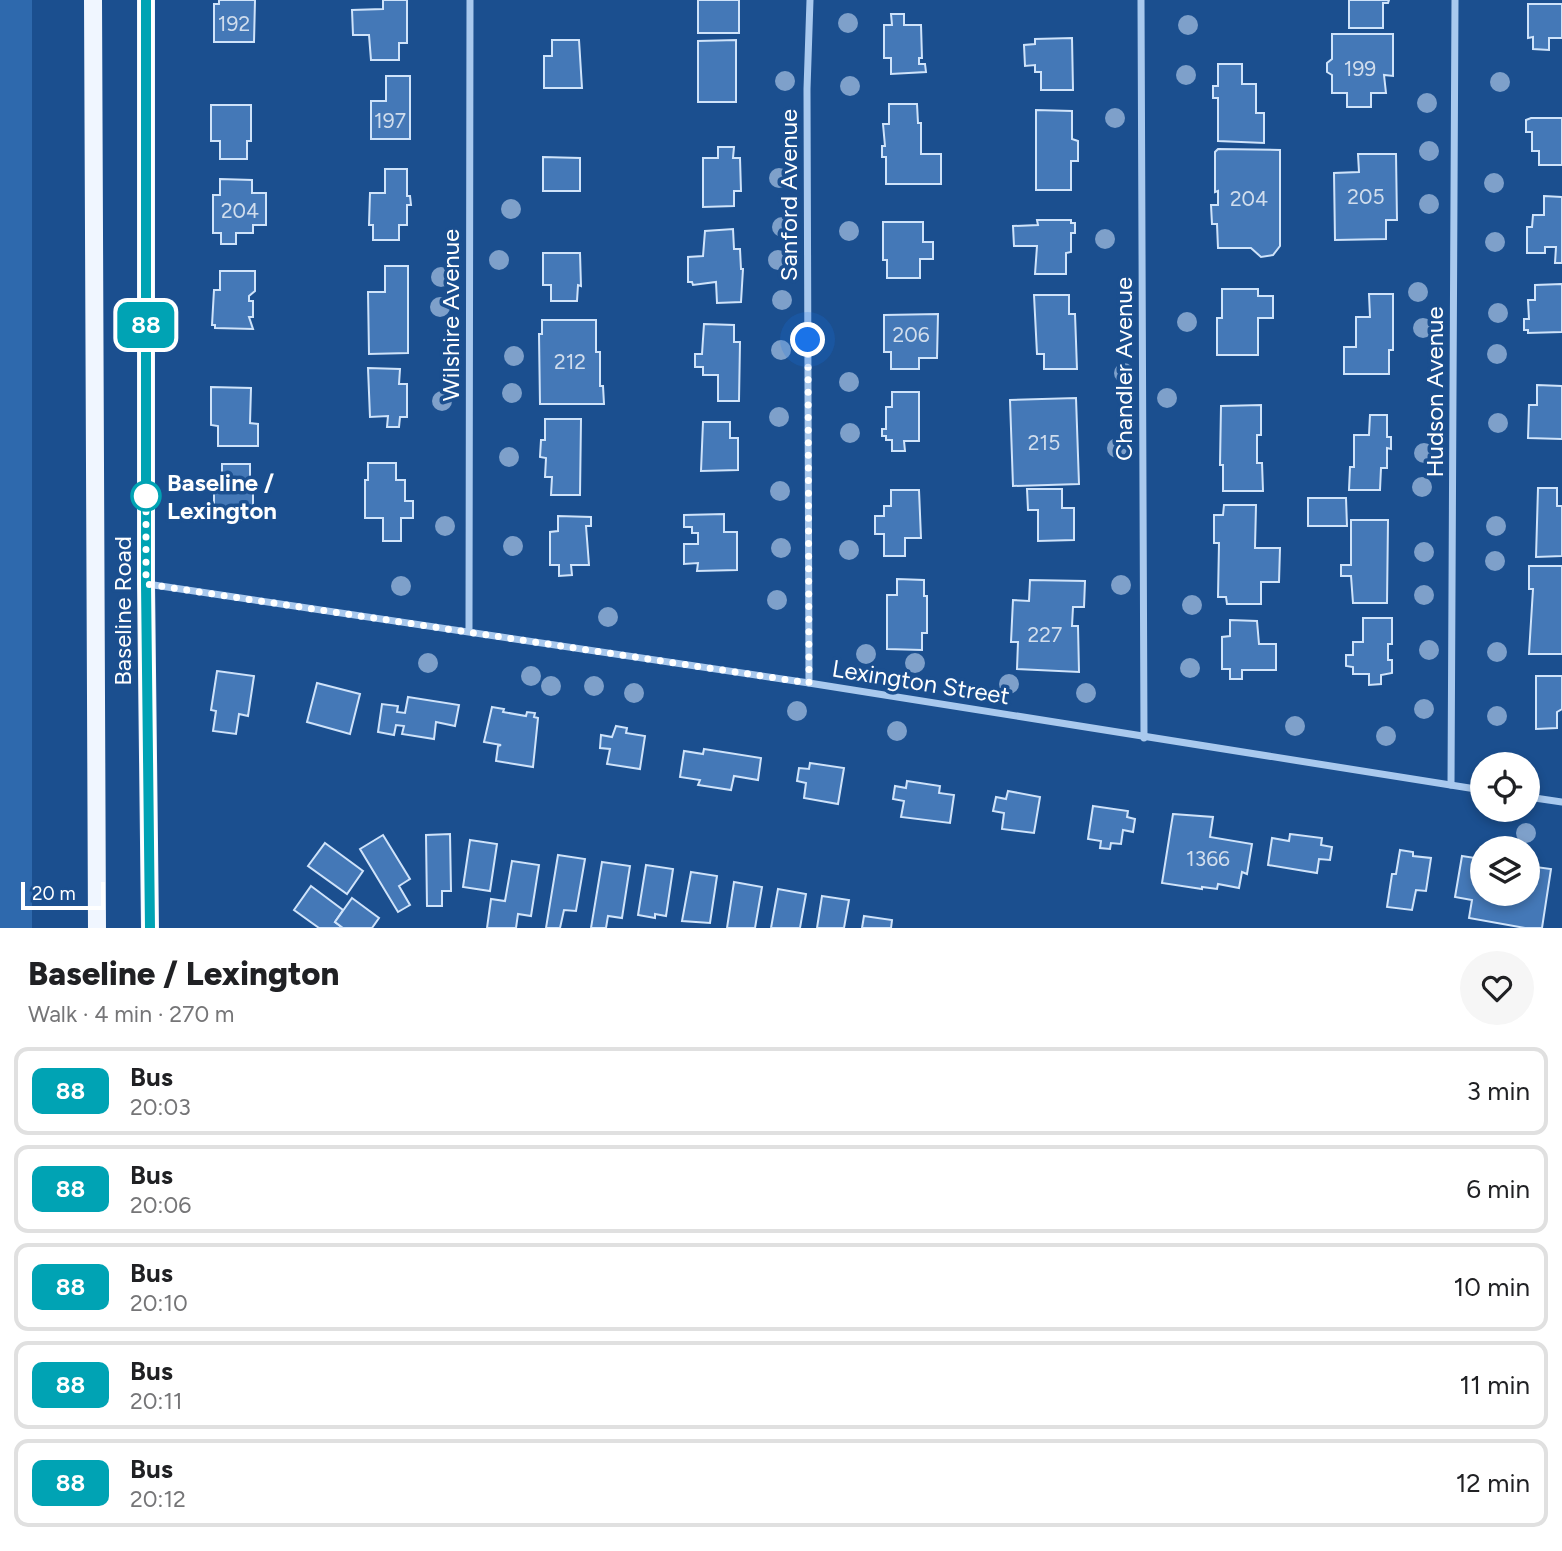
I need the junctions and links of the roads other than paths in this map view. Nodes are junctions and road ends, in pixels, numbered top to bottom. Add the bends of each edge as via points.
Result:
1 (93, 0) edge
2 (146, 0) edge
3 (470, 0) edge
4 (810, 0) edge
5 (1141, 0) edge
6 (1455, 0) edge
7 (146, 584) junction
8 (469, 631) junction
9 (809, 683) junction
10 (1144, 738) junction
11 (1451, 785) junction
12 (1470, 788) edge
13 (1540, 799) edge
14 (1562, 802) edge
15 (97, 928) edge
16 (150, 928) edge

1 - 15 main road, Baseline Road
2 - 7 main road, Baseline Road
3 - 8 street, Wilshire Avenue
4 - 9 street, Sanford Avenue
5 - 10 street, Chandler Avenue
6 - 11 street, Hudson Avenue
7 - 8 street, Lexington Street
7 - 16 main road, Baseline Road
8 - 9 street, Lexington Street
9 - 10 street, Lexington Street
10 - 11 street, Lexington Street
11 - 12 street, Lexington Street
13 - 14 street

